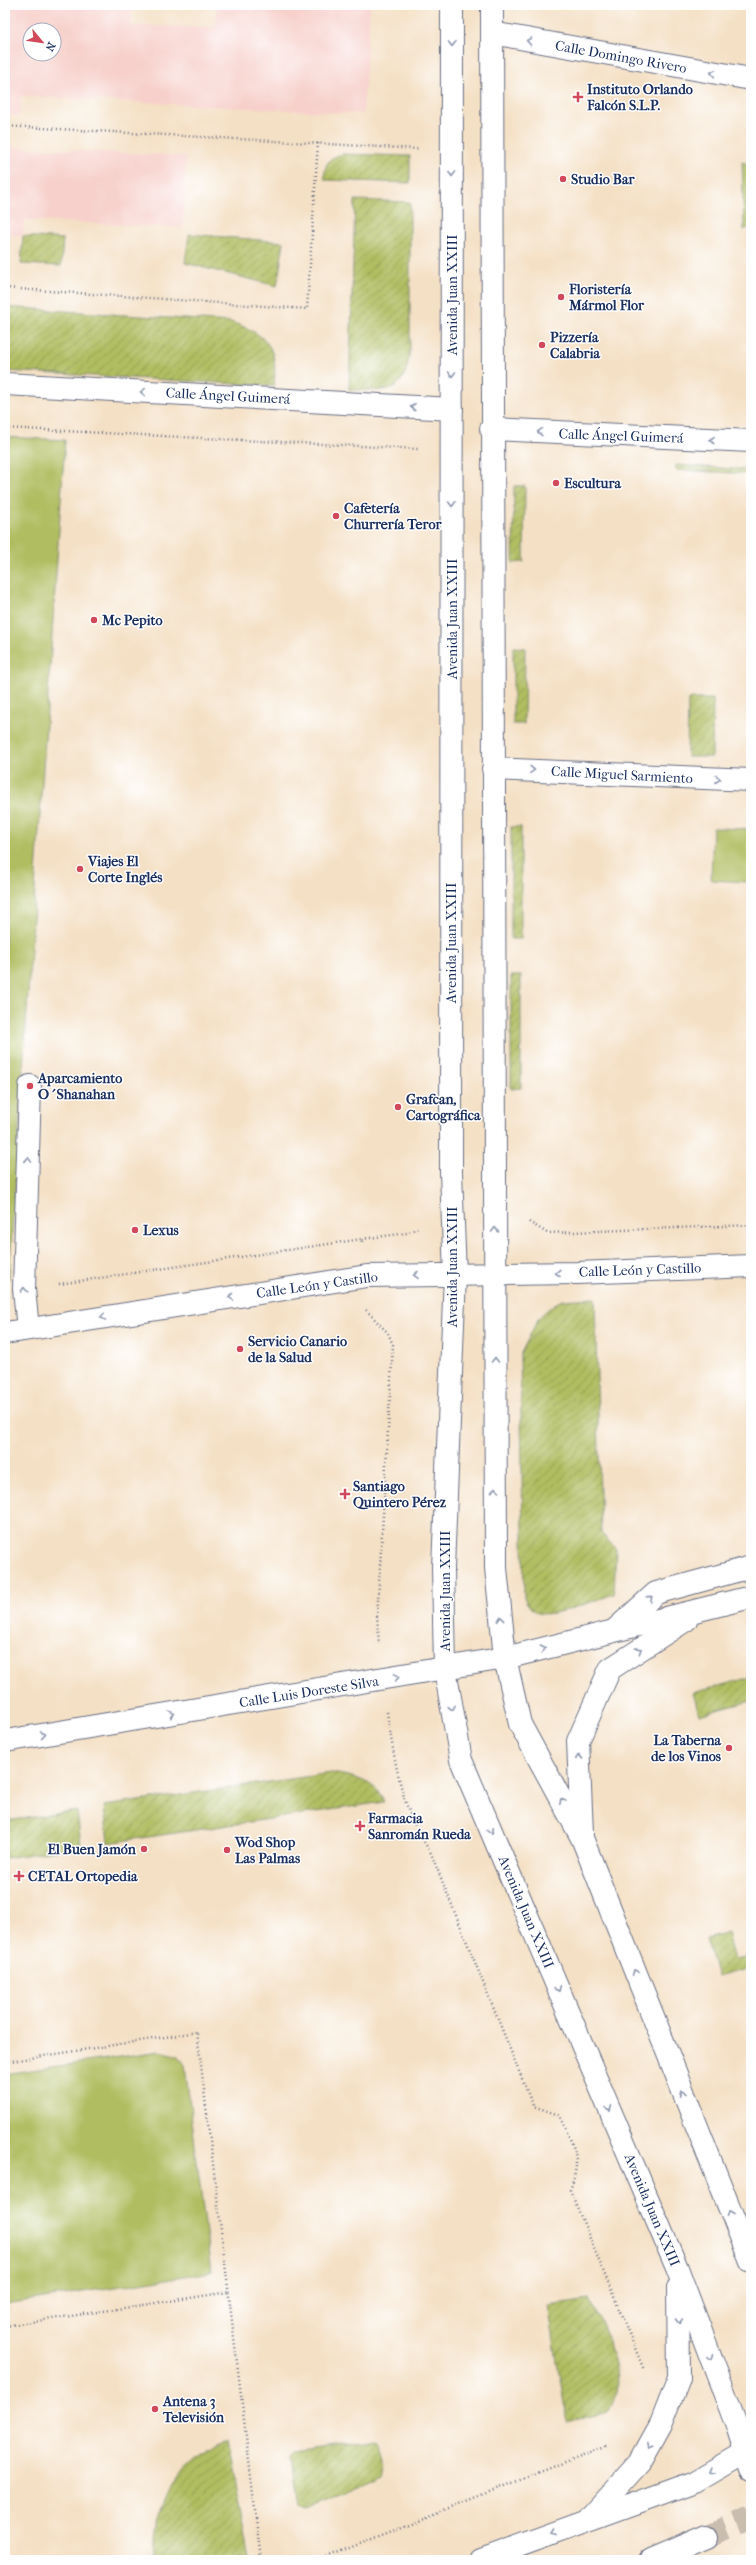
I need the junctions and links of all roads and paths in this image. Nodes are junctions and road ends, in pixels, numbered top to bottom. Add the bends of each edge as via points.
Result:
1 (452, 5) edge
2 (492, 5) edge
3 (492, 33) junction
4 (751, 80) edge
5 (5, 126) edge
6 (318, 143) junction
7 (452, 151) junction
8 (5, 288) edge
9 (5, 384) edge
10 (452, 409) junction
11 (5, 428) edge
12 (492, 429) junction
13 (751, 441) edge
14 (452, 450) junction
15 (493, 769) junction
16 (751, 780) edge
17 (30, 1086) dead end
18 (452, 1206) junction
19 (495, 1206) junction
20 (751, 1225) edge
21 (362, 1239) junction
22 (751, 1266) edge
23 (495, 1274) junction
24 (454, 1275) junction
25 (367, 1276) junction
26 (24, 1289) junction
27 (28, 1329) junction
28 (5, 1333) edge
29 (751, 1567) edge
30 (751, 1598) edge
31 (704, 1609) junction
32 (611, 1633) junction
33 (505, 1658) junction
34 (445, 1669) junction
35 (381, 1680) junction
36 (5, 1741) edge
37 (582, 1838) junction
38 (5, 2062) edge
39 (748, 2253) edge
40 (677, 2268) junction
41 (229, 2292) junction
42 (5, 2326) edge
43 (646, 2375) dead end
44 (610, 2444) dead end
45 (749, 2457) edge
46 (589, 2519) junction
47 (706, 2536) tunnel mouth
48 (261, 2560) edge
49 (319, 2560) edge
50 (480, 2560) edge
51 (650, 2560) edge

1 -> 7 main road, Avenida Juan XXIII
2 - 3 main road
4 -> 3 main road, Calle Domingo Rivero
3 - 12 main road
5 - 6 path
6 - 7 path
6 - 8 path via 307,309
7 -> 10 main road, Avenida Juan XXIII
10 -> 9 main road, Calle Ángel Guimerá
10 - 14 main road, Avenida Juan XXIII
11 - 14 path
13 -> 12 main road, Calle Ángel Guimerá
12 - 15 main road
14 -> 18 main road, Avenida Juan XXIII
15 -> 16 main road, Calle Miguel Sarmiento
15 - 19 main road
26 -> 17 main road
18 - 21 path via 436,1210 420,1228 407,1233
18 - 24 main road, Avenida Juan XXIII
19 - 20 path via 511,1206 530,1223 548,1233
23 -> 19 main road
21 - 25 path
21 - 26 path
22 -> 23 main road, Calle León y Castillo
23 - 24 main road, Calle León y Castillo
33 -> 23 main road via 496,1568
24 -> 25 main road, Calle León y Castillo
24 - 34 main road, Avenida Juan XXIII via 443,1568
25 -> 27 main road, Calle León y Castillo
25 - 35 path via 366,1310 388,1333 394,1345 377,1617
27 -> 26 main road
27 - 28 main road, Calle León y Castillo
32 -> 29 main road, Calle Luis Doreste Silva via 656,1593
30 - 31 main road, Calle Luis Doreste Silva
31 - 32 main road, Calle Luis Doreste Silva
37 -> 31 main road via 578,1741 610,1669
33 -> 32 main road, Calle Luis Doreste Silva
33 - 34 main road, Calle Luis Doreste Silva
37 -> 33 main road via 520,1724
35 -> 34 main road, Calle Luis Doreste Silva
34 -> 40 main road, Avenida Juan XXIII via 461,1760
36 -> 35 main road, Calle Luis Doreste Silva
35 - 43 path via 398,1780 416,1831 430,1851 533,2106 559,2115 578,2156 577,2171 570,2190
39 -> 37 main road
38 - 41 path via 197,2032
40 -> 45 main road, Avenida Juan XXIII
40 -> 46 main road via 679,2378 661,2424 640,2462
41 - 42 path
41 - 48 path
44 - 49 path
45 -> 46 main road via 695,2482
46 -> 50 main road
47 - 51 main road

